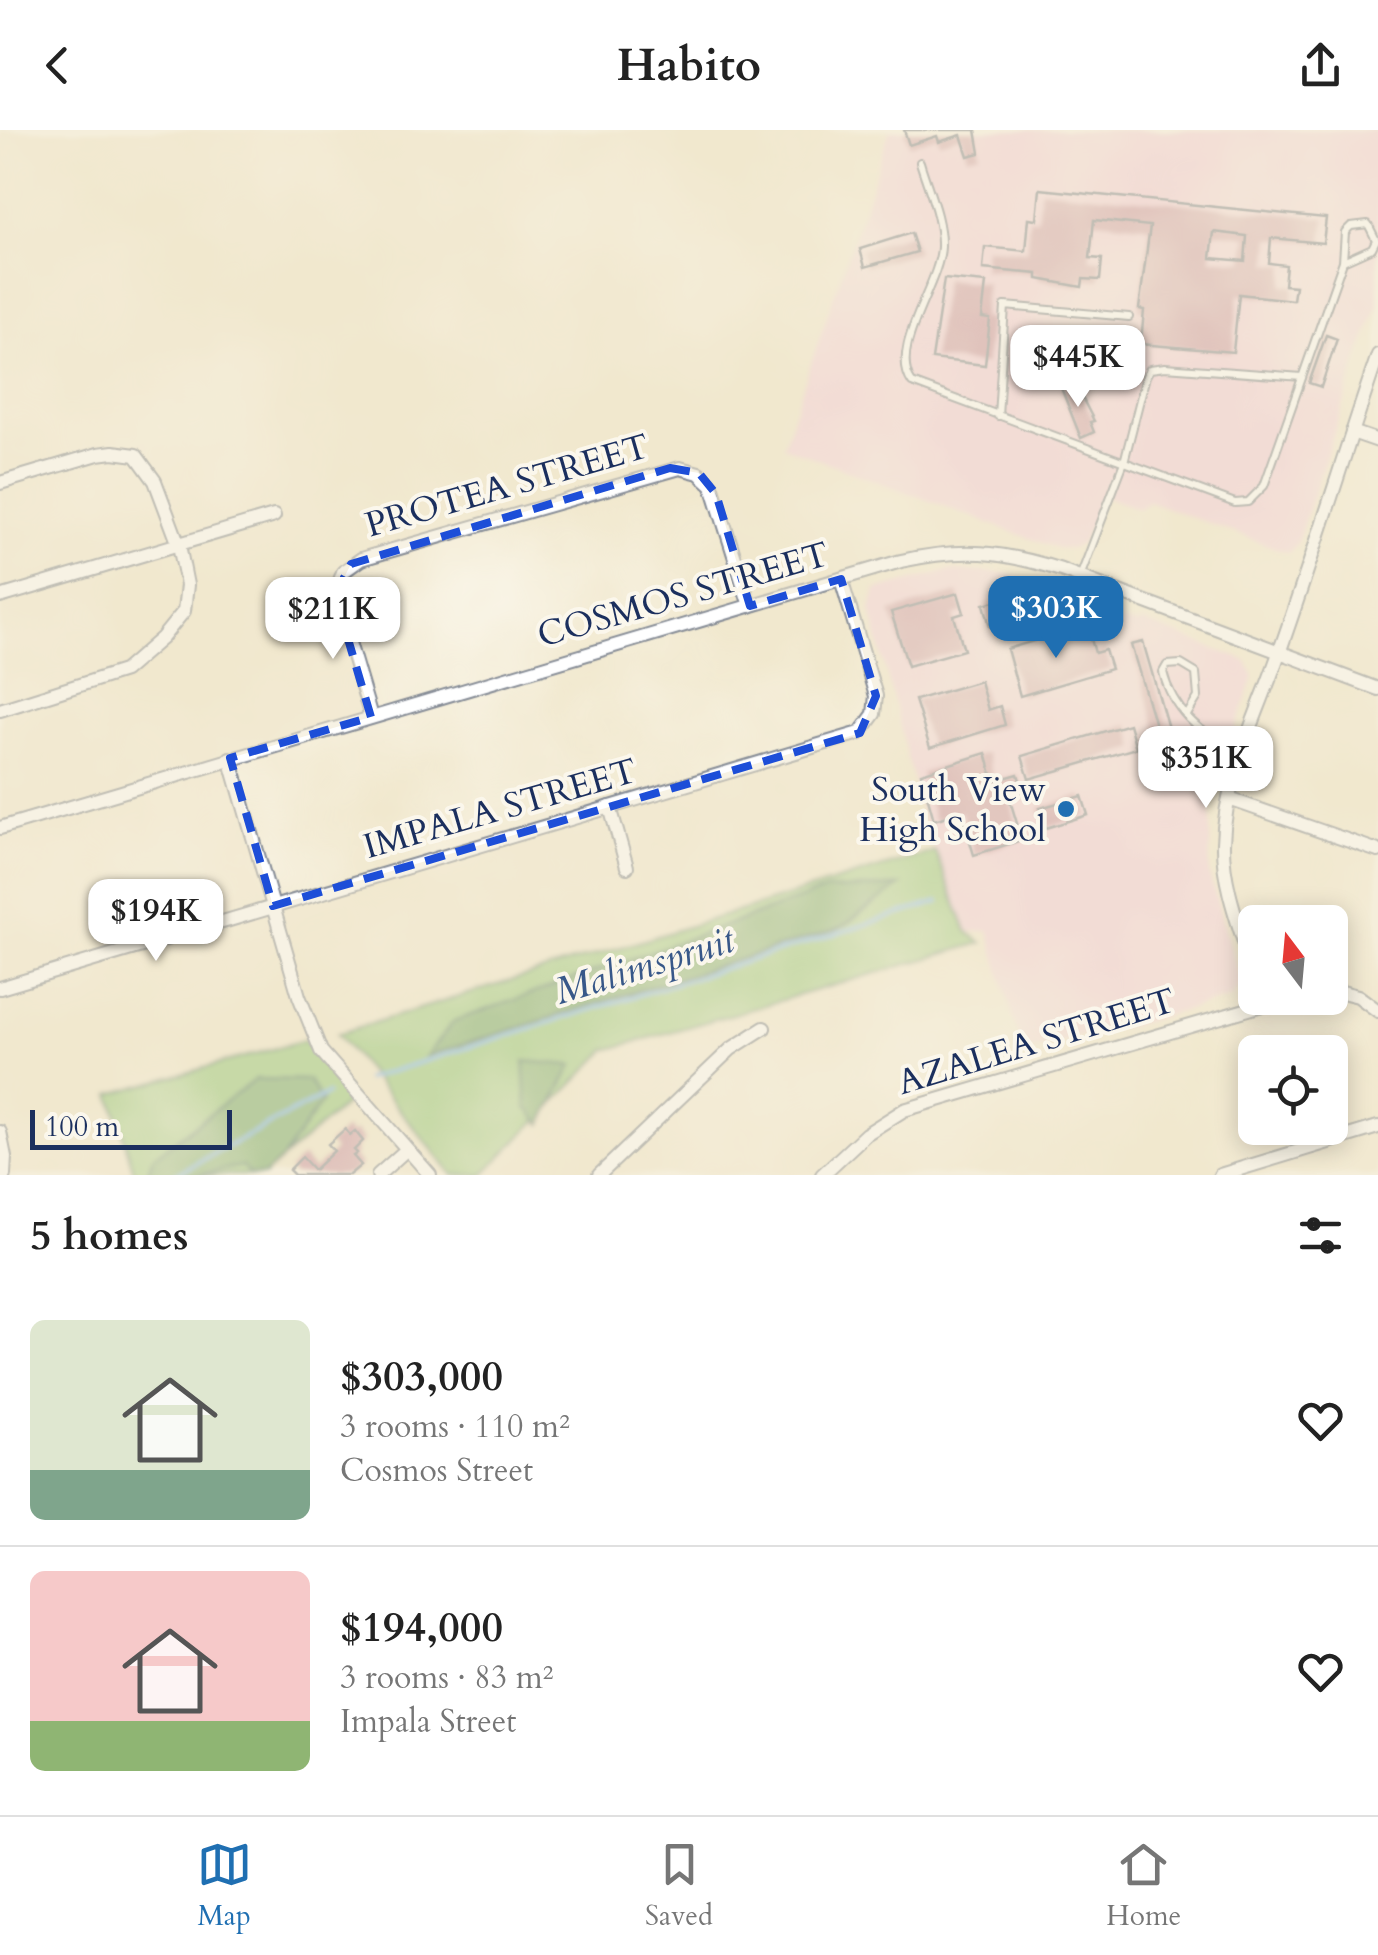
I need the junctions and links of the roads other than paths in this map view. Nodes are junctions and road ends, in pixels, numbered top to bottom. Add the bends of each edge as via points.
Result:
1 (920, 162) dead end
2 (1343, 261) junction
3 (1129, 317) dead end
4 (1378, 355) edge
5 (1302, 378) junction
6 (998, 416) junction
7 (1352, 432) junction
8 (1378, 441) edge
9 (1124, 462) junction
10 (0, 484) edge
11 (274, 516) dead end
12 (178, 545) junction
13 (1080, 577) junction
14 (841, 579) junction
15 (0, 597) edge
16 (750, 606) junction
17 (1280, 652) junction
18 (1378, 689) edge
19 (0, 710) edge
20 (1188, 715) junction
21 (371, 717) junction
22 (1242, 752) junction
23 (230, 758) junction
24 (1229, 799) junction
25 (610, 807) junction
26 (0, 828) edge
27 (1378, 851) edge
28 (628, 867) dead end
29 (273, 906) junction
30 (1238, 914) edge
31 (0, 988) edge
32 (1348, 994) edge
33 (1238, 1008) edge
34 (1378, 1011) edge
35 (764, 1028) dead end
36 (1378, 1127) edge
37 (0, 1132) edge
38 (406, 1150) junction
39 (4, 1175) edge
40 (378, 1175) edge
41 (430, 1175) edge
42 (599, 1175) edge
43 (822, 1175) edge
44 (1220, 1175) edge

1 - 6 lane via 941,243 910,338 907,376 917,387
2 - 2 lane via 1345,232 1368,224 1376,240 1372,248
2 - 5 lane
3 - 6 lane via 1005,306
4 - 7 street
5 - 9 lane via 1150,369
5 - 9 lane via 1272,470 1248,502 1234,503
6 - 9 lane
7 - 8 street
7 - 17 street
9 - 13 lane
10 - 12 street via 126,452 155,481
11 - 12 street
12 - 15 street
12 - 19 street via 187,585 184,611 135,664 110,678
13 - 14 street, COSMOS STREET via 1014,555 967,551
13 - 17 street, COSMOS STREET
14 - 16 street, COSMOS STREET
14 - 25 street, IMPALA STREET via 876,696 874,714 860,734
16 - 21 street, COSMOS STREET
16 - 21 street, PROTEA STREET via 716,494 706,478 670,468 351,564 335,595
17 - 18 street, COSMOS STREET
17 - 22 street
20 - 20 lane via 1168,689 1168,665 1196,673 1198,697
20 - 22 lane via 1198,730
21 - 23 street, COSMOS STREET
22 - 24 street
23 - 26 street, COSMOS STREET
23 - 29 street
24 - 27 street
24 - 30 street via 1224,862
25 - 28 street
25 - 29 street, IMPALA STREET
29 - 31 street, IMPALA STREET
29 - 38 street via 321,1051
32 - 34 street
33 - 43 street, AZALEA STREET via 904,1110
35 - 42 street via 732,1048
36 - 44 street
37 - 39 street
38 - 40 street
38 - 41 street

